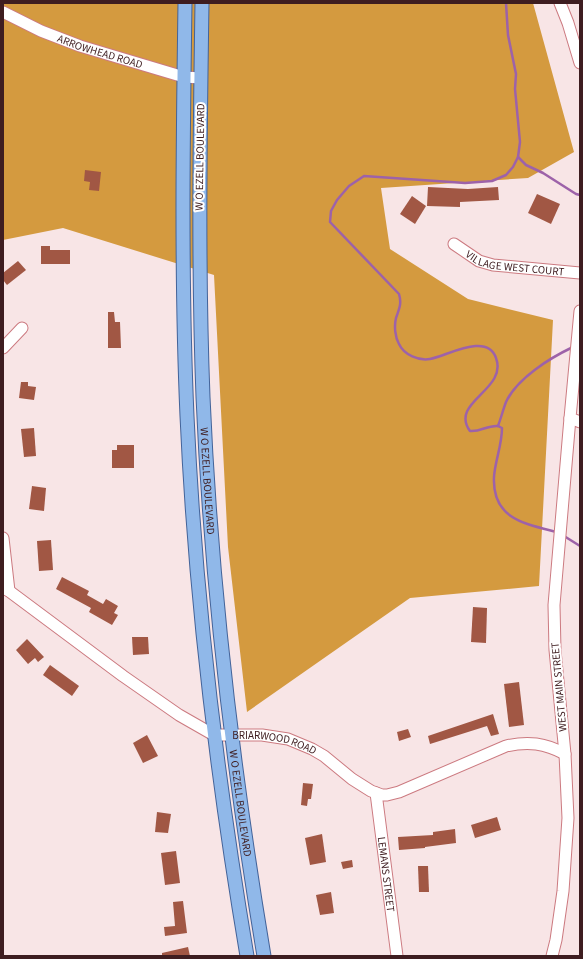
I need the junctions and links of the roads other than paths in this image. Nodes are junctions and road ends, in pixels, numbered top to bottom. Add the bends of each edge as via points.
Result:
1 (185, 3) edge
2 (202, 3) edge
3 (560, 3) edge
4 (3, 12) edge
5 (580, 63) edge
6 (184, 77) junction
7 (201, 78) junction
8 (183, 228) junction
9 (200, 228) junction
10 (454, 244) dead end
11 (580, 273) edge
12 (580, 311) edge
13 (22, 328) dead end
14 (3, 348) edge
15 (577, 363) edge
16 (575, 420) edge
17 (3, 538) edge
18 (215, 572) junction
19 (198, 576) junction
20 (6, 589) edge
21 (214, 735) junction
22 (232, 735) junction
23 (565, 754) junction
24 (376, 793) junction
25 (247, 956) edge
26 (264, 956) edge
27 (398, 956) edge
28 (552, 956) edge

1 - 6 main road, W O EZELL BOULEVARD
2 - 7 main road, W O EZELL BOULEVARD
3 - 5 street
4 - 6 street, ARROWHEAD ROAD via 67,41
6 - 7 street, ARROWHEAD ROAD
6 - 8 main road, W O EZELL BOULEVARD
7 - 9 main road, W O EZELL BOULEVARD
8 - 9 main road
8 - 19 main road, W O EZELL BOULEVARD via 187,417
9 - 18 main road, W O EZELL BOULEVARD via 203,397
10 - 11 street, VILLAGE WEST COURT via 479,261 493,265
12 - 15 street, WEST MAIN STREET
13 - 14 street
15 - 16 street, WEST MAIN STREET
16 - 23 street, WEST MAIN STREET via 561,519 554,605 555,650
17 - 20 street
18 - 19 main road
18 - 22 main road, W O EZELL BOULEVARD
19 - 21 main road, W O EZELL BOULEVARD
20 - 21 street, BRIARWOOD ROAD via 179,716
21 - 22 street, BRIARWOOD ROAD
21 - 25 main road, W O EZELL BOULEVARD via 233,876
22 - 24 street, BRIARWOOD ROAD via 275,736 300,743 324,756 352,779
22 - 26 main road, W O EZELL BOULEVARD via 249,869
23 - 24 street via 544,744 518,743 399,792 387,795
23 - 28 street, WEST MAIN STREET via 568,818 566,856
24 - 27 street, LEMANS STREET

